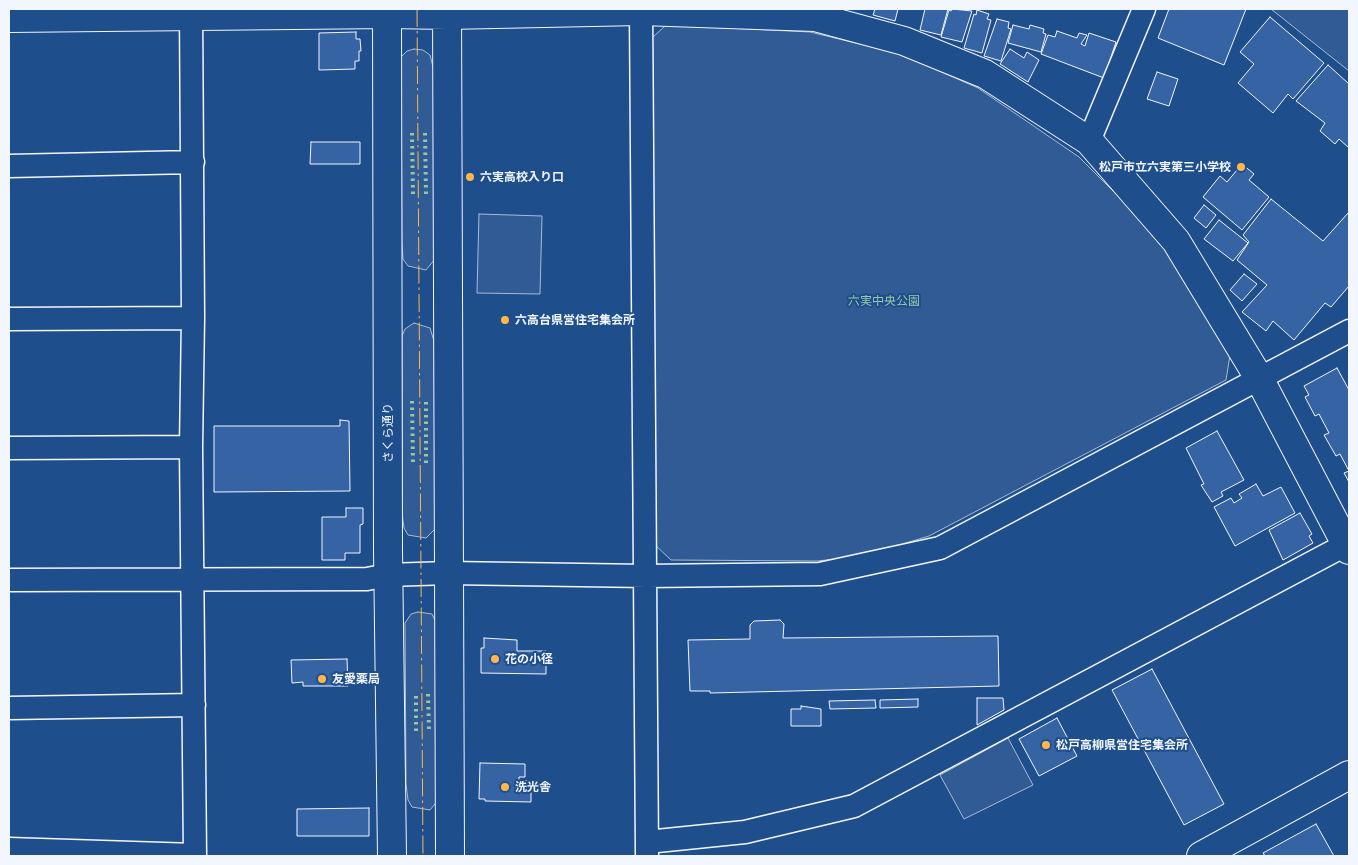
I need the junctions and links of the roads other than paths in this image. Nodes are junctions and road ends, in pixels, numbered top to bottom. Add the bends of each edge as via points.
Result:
1 (1144, 9) edge
2 (641, 10) edge
3 (388, 11) edge
4 (191, 12) edge
5 (447, 12) edge
6 (9, 18) edge
7 (1089, 142) junction
8 (193, 162) junction
9 (9, 166) edge
10 (193, 318) junction
11 (9, 319) edge
12 (1349, 331) edge
13 (1259, 378) junction
14 (191, 447) junction
15 (9, 448) edge
16 (1348, 546) edge
17 (448, 574) junction
18 (388, 575) junction
19 (646, 576) junction
20 (193, 578) junction
21 (9, 580) edge
22 (194, 705) junction
23 (9, 708) edge
24 (1349, 775) edge
25 (9, 849) edge
26 (647, 849) edge
27 (195, 856) edge
28 (392, 856) edge
29 (450, 856) edge
30 (1201, 856) edge

1 - 7 street
2 - 5 street
2 - 7 street via 815,17 904,41 985,74
2 - 19 street
3 - 4 street
3 - 5 street
3 - 18 street, さくら通り
4 - 6 street
4 - 8 street
5 - 17 street
7 - 13 street via 1176,241
8 - 9 street
8 - 10 street
10 - 11 street
10 - 14 street
12 - 13 street
13 - 16 street
13 - 19 street via 940,548 820,574
14 - 15 street
14 - 20 street
16 - 26 street via 854,806 745,832
17 - 18 street
17 - 19 street
17 - 29 street
18 - 20 street via 367,578
18 - 28 street, さくら通り
19 - 26 street
20 - 21 street
20 - 22 street
22 - 23 street
22 - 27 street
24 - 30 street
25 - 27 street

